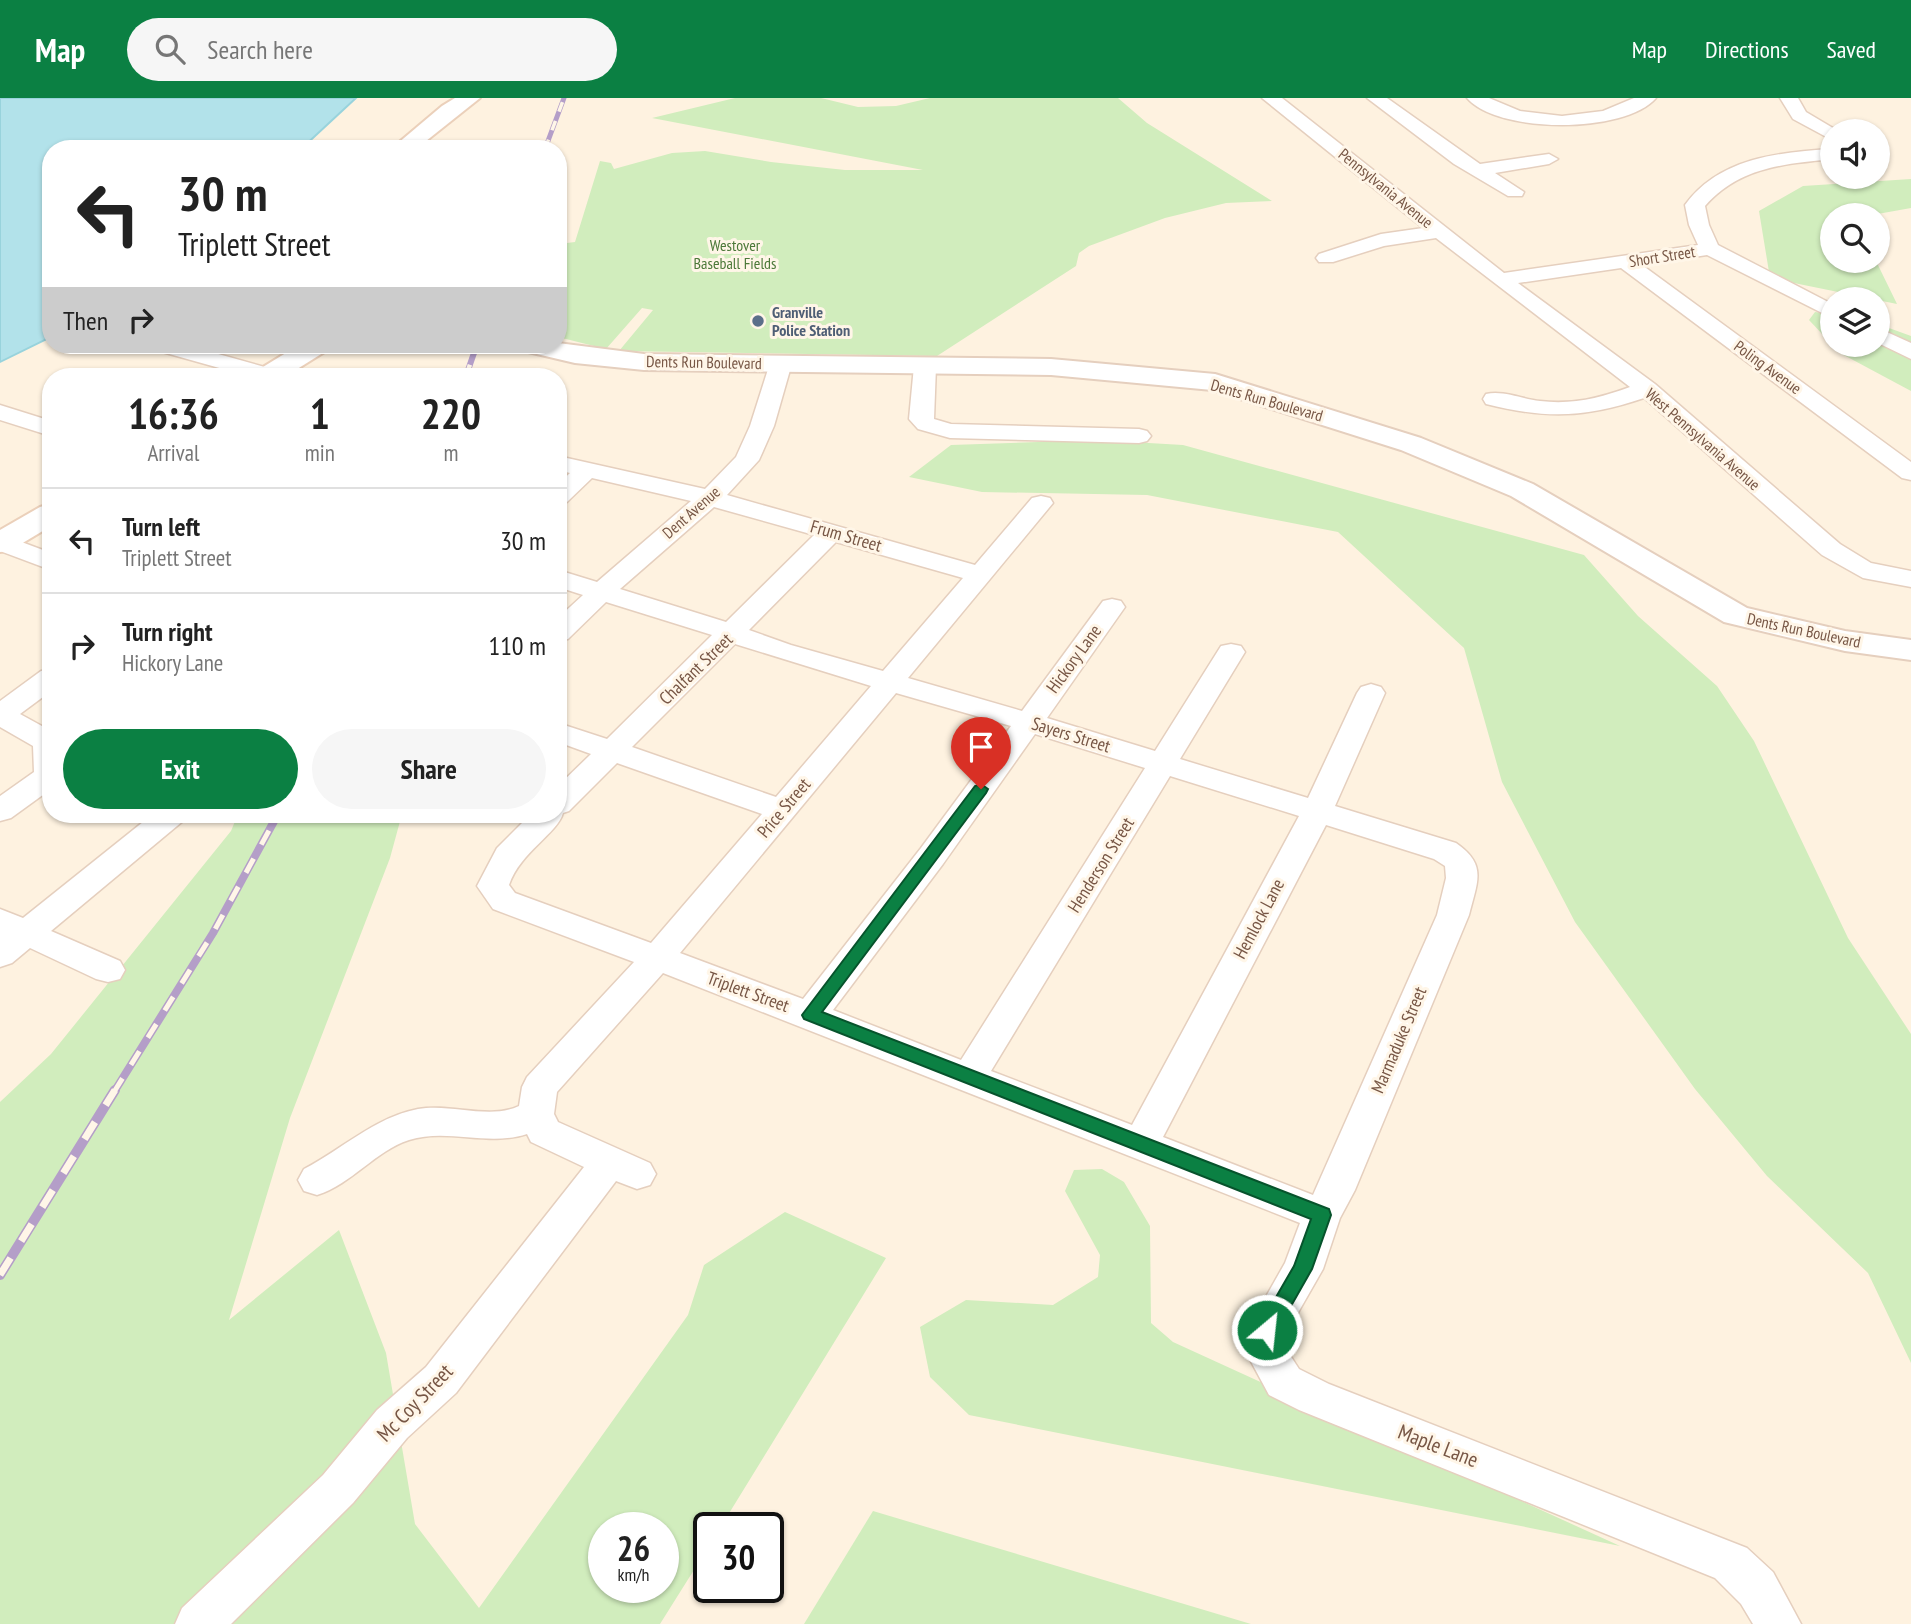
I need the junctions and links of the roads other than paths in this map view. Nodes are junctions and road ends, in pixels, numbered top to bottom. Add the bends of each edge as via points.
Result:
1 (470, 98) edge
2 (1270, 98) edge
3 (1376, 98) edge
4 (1476, 98) edge
5 (1647, 98) edge
6 (1789, 98) edge
7 (1820, 128) edge
8 (413, 140) edge
9 (1820, 155) edge
10 (1549, 159) dead end
11 (1477, 170) junction
12 (1515, 192) dead end
13 (1440, 232) junction
14 (1710, 249) junction
15 (1326, 258) dead end
16 (1625, 262) junction
17 (1500, 280) junction
18 (1820, 306) edge
19 (1890, 341) edge
20 (1911, 352) edge
21 (567, 353) edge
22 (194, 354) edge
23 (303, 354) edge
24 (781, 363) junction
25 (925, 366) junction
26 (242, 368) edge
27 (281, 368) edge
28 (1647, 389) junction
29 (1494, 399) dead end
30 (0, 412) edge
31 (42, 426) edge
32 (1139, 436) dead end
33 (567, 465) edge
34 (588, 469) junction
35 (1911, 473) edge
36 (567, 489) edge
37 (710, 498) junction
38 (1041, 503) dead end
39 (42, 518) edge
40 (832, 532) junction
41 (0, 543) edge
42 (42, 559) edge
43 (981, 575) junction
44 (1911, 579) edge
45 (567, 581) edge
46 (601, 592) junction
47 (1112, 607) dead end
48 (567, 624) edge
49 (732, 633) junction
50 (1911, 650) edge
51 (1231, 652) dead end
52 (890, 683) junction
53 (42, 684) edge
54 (1371, 693) dead end
55 (0, 715) edge
56 (1029, 722) junction
57 (567, 735) edge
58 (42, 738) edge
59 (612, 750) junction
60 (1163, 764) junction
61 (42, 780) edge
62 (567, 795) edge
63 (782, 810) junction
64 (1318, 810) junction
65 (0, 811) edge
66 (159, 823) edge
67 (540, 823) edge
68 (1460, 862) joint
69 (13, 926) edge
70 (0, 955) edge
71 (657, 958) junction
72 (108, 970) dead end
73 (810, 1015) junction
74 (970, 1077) junction
75 (536, 1114) junction
76 (1140, 1143) junction
77 (317, 1180) dead end
78 (1322, 1215) junction
79 (1768, 1606) edge
80 (198, 1624) edge

1 - 8 street
2 - 13 street, Pennsylvania Avenue
3 - 11 street
4 - 5 street via 1517,116 1541,120 1599,116
6 - 7 street via 1799,115
9 - 14 street, Short Street via 1746,167 1706,190 1695,205
10 - 11 street
11 - 12 street
13 - 15 street via 1381,240
13 - 17 street, Pennsylvania Avenue
14 - 16 street, Short Street
14 - 18 street
16 - 17 street, Short Street
16 - 35 street, Poling Avenue
17 - 28 street, West Pennsylvania Avenue
19 - 20 street
21 - 24 street, Dents Run Boulevard via 644,362
22 - 26 street
23 - 27 street
24 - 25 street, Dents Run Boulevard
24 - 37 street, Dent Avenue via 747,460
25 - 32 street via 921,419 937,429
25 - 50 street, Dents Run Boulevard via 1051,368 1215,382 1411,444 1522,491 1736,615 1845,641
28 - 29 street via 1593,408 1568,411
28 - 44 street, West Pennsylvania Avenue via 1847,562 1883,576
30 - 31 street
33 - 34 street, Frum Street
34 - 36 street
34 - 37 street, Frum Street
37 - 40 street, Frum Street
37 - 46 street, Dent Avenue
38 - 43 street, Price Street
39 - 41 street
40 - 43 street, Frum Street
40 - 49 street, Chalfant Street
41 - 42 street
43 - 52 street, Price Street
45 - 46 street, Sayers Street
46 - 48 street, Dent Avenue
46 - 49 street, Sayers Street
47 - 56 street, Hickory Lane
49 - 52 street, Sayers Street
49 - 59 street, Chalfant Street
51 - 60 street, Henderson Street
52 - 56 street, Sayers Street
52 - 63 street, Price Street
53 - 55 street
54 - 64 street, Hemlock Lane
55 - 58 street
56 - 60 street, Sayers Street
56 - 73 street, Hickory Lane
57 - 59 street
59 - 62 street, Chalfant Street
59 - 63 street
60 - 64 street, Sayers Street
60 - 74 street, Henderson Street
61 - 65 street
63 - 71 street, Price Street
64 - 68 street, Sayers Street via 1445,851
64 - 76 street, Hemlock Lane
66 - 69 street
67 - 71 street, Triplett Street via 496,871 494,886 504,901
68 - 78 street, Marmaduke Street via 1462,878 1452,915
69 - 70 street
69 - 72 street
71 - 73 street, Triplett Street
71 - 75 street, Price Street via 540,1087
73 - 74 street, Triplett Street
74 - 76 street, Triplett Street
75 - 77 street via 509,1126 440,1119 404,1126
75 - 80 street, Mc Coy Street via 544,1132 623,1168 441,1380 392,1424 338,1489
76 - 78 street, Triplett Street
78 - 79 street, Maple Lane via 1303,1269 1267,1330 1268,1356 1284,1382 1731,1563

